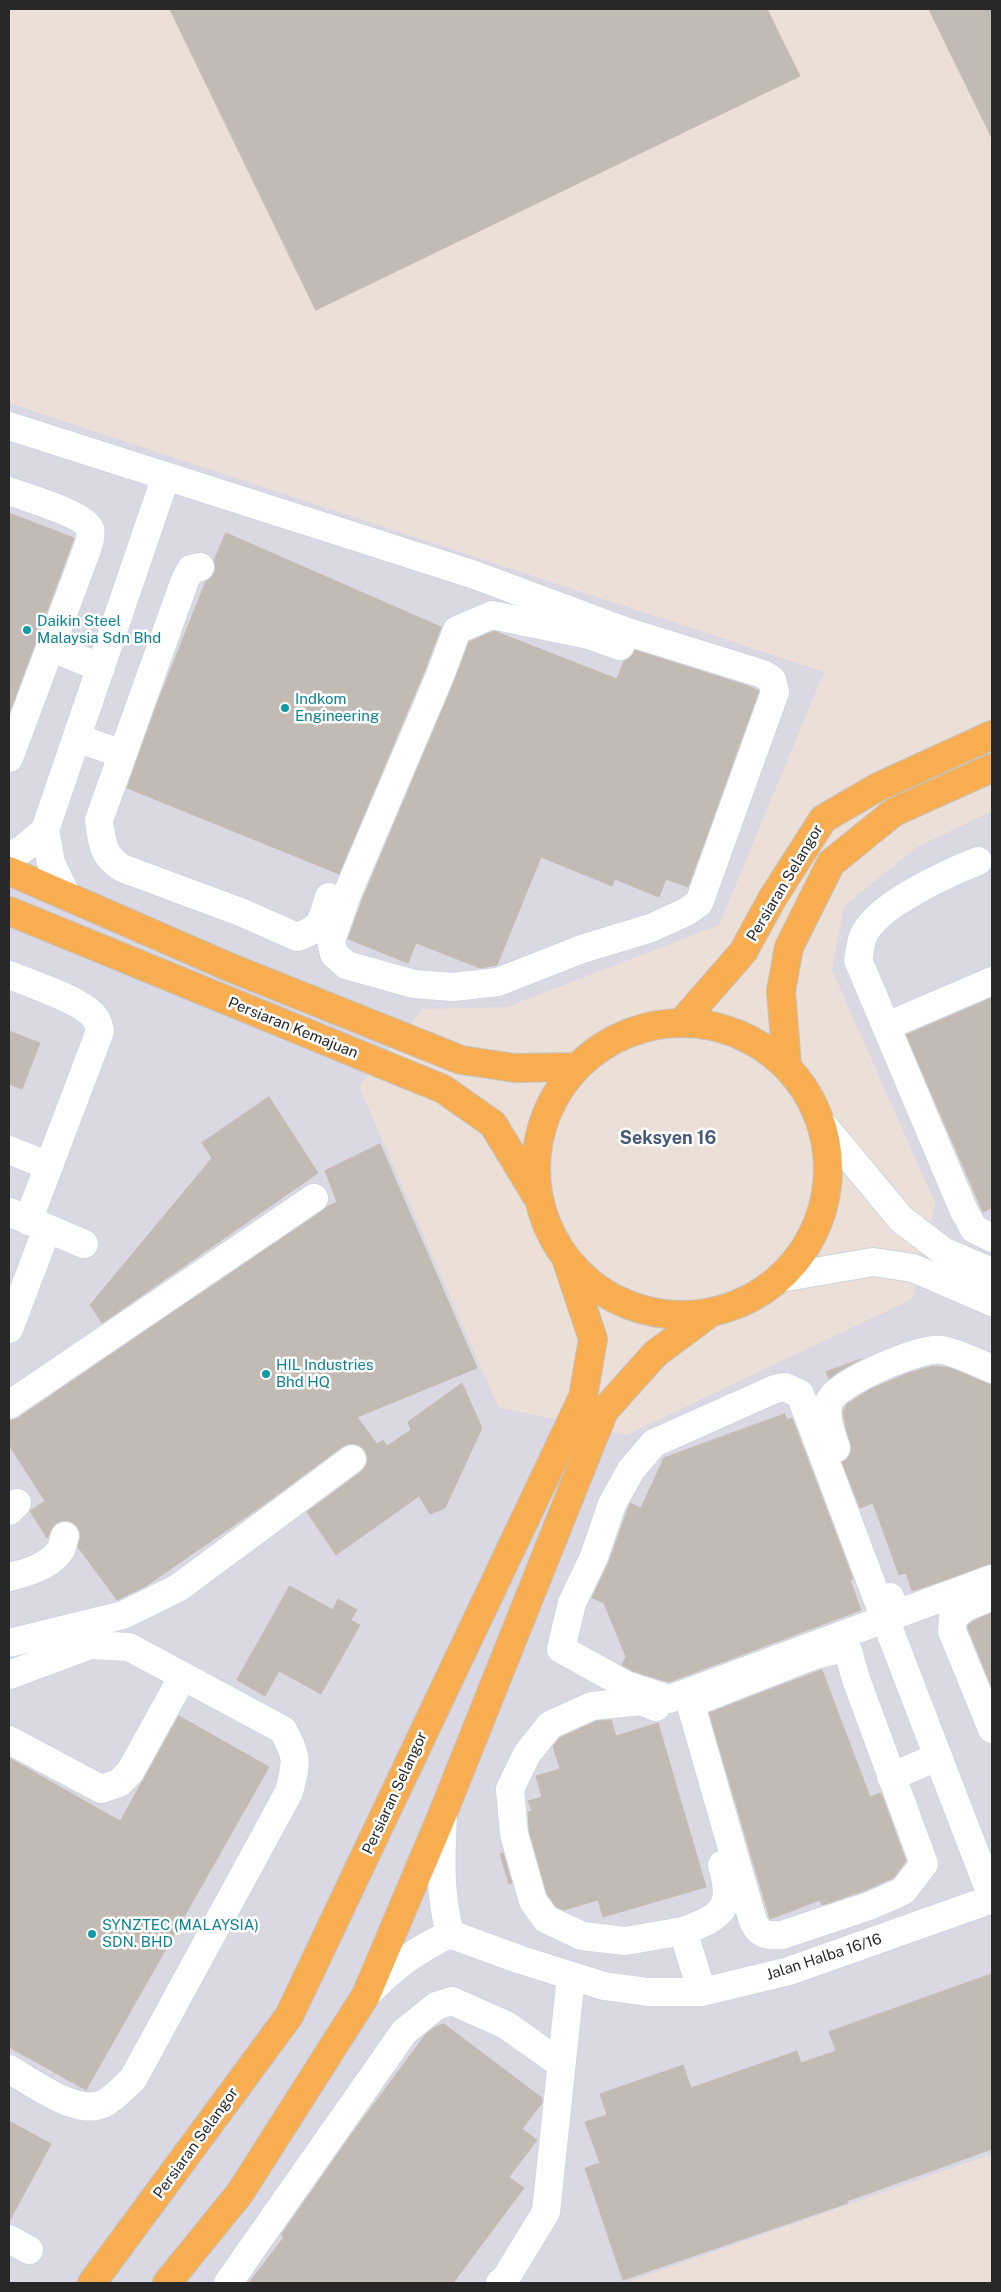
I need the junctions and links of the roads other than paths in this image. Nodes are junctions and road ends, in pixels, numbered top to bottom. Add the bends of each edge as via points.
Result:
1 (9, 426) edge
2 (166, 476) junction
3 (9, 491) edge
4 (200, 567) dead end
5 (625, 632) junction
6 (51, 647) junction
7 (101, 668) junction
8 (992, 735) edge
9 (77, 738) junction
10 (122, 754) junction
11 (9, 758) edge
12 (992, 768) edge
13 (45, 830) junction
14 (9, 857) edge
15 (978, 861) dead end
16 (9, 870) edge
17 (333, 886) dead end
18 (67, 896) junction
19 (9, 911) edge
20 (9, 975) edge
21 (992, 982) edge
22 (682, 1022) junction
23 (887, 1026) junction
24 (787, 1065) junction
25 (576, 1067) junction
26 (823, 1125) junction
27 (9, 1150) edge
28 (49, 1166) junction
29 (537, 1196) junction
30 (314, 1198) dead end
31 (28, 1221) edge
32 (992, 1238) edge
33 (84, 1244) dead end
34 (567, 1261) junction
35 (992, 1272) edge
36 (780, 1278) junction
37 (992, 1302) edge
38 (710, 1313) junction
39 (9, 1330) edge
40 (992, 1369) edge
41 (9, 1405) edge
42 (352, 1459) dead end
43 (65, 1536) dead end
44 (9, 1577) edge
45 (992, 1578) edge
46 (992, 1596) edge
47 (891, 1616) junction
48 (9, 1643) edge
49 (9, 1675) edge
50 (183, 1676) junction
51 (992, 1729) edge
52 (9, 1740) edge
53 (937, 1756) junction
54 (892, 1777) junction
55 (443, 1813) junction
56 (992, 1898) edge
57 (683, 1931) junction
58 (450, 1934) junction
59 (571, 1976) junction
60 (702, 1992) junction
61 (366, 1995) junction
62 (562, 2064) junction
63 (9, 2069) edge
64 (92, 2283) edge
65 (167, 2283) edge
66 (228, 2283) edge
67 (500, 2283) edge

1 - 2 street
2 - 5 street via 472,574
2 - 7 street
3 - 6 street via 73,514 90,531 86,552
4 - 10 street via 191,569 185,580
5 - 5 street via 762,674 772,680 775,692 699,903 650,928 582,949 498,982 453,987 414,984 346,965 334,954 331,940 457,630 492,614 589,635 620,646
6 - 7 street
6 - 11 street
7 - 9 street
8 - 22 main road, Persiaran Selangor via 878,787 823,819 743,952
9 - 10 street
9 - 13 street
10 - 17 street via 99,820 103,847 111,861 297,937 313,931 320,923
12 - 24 main road, Persiaran Selangor via 894,812 831,863 789,947 781,991
13 - 14 street via 23,850
13 - 18 street via 51,863
15 - 23 street via 933,880 878,916 863,936 858,960
16 - 18 main road
18 - 25 main road via 461,1060 515,1068
19 - 29 main road, Persiaran Kemajuan via 443,1089 493,1124
20 - 28 street via 91,1013 100,1030
21 - 23 street
22 - 24 main road via 721,1027 756,1042
22 - 25 main road via 643,1027 607,1043
23 - 32 street via 964,1211 974,1229
24 - 26 main road via 809,1093
25 - 29 main road via 550,1105 536,1150
26 - 35 street via 901,1219 943,1251
26 - 36 main road via 830,1166 824,1208 807,1246
27 - 28 street
28 - 31 street
29 - 34 main road via 548,1230
30 - 41 street
31 - 33 street
31 - 39 street
34 - 38 main road via 596,1288 631,1306 670,1315
34 - 64 main road, Persiaran Selangor via 592,1339 583,1397 289,2016
36 - 37 street via 873,1262 913,1268
36 - 38 main road via 747,1300
38 - 55 main road via 655,1354 604,1411
40 - 47 street via 941,1349 910,1356 857,1377 830,1398 827,1410 830,1429
42 - 48 street via 178,1588 123,1615
43 - 44 street via 60,1551 44,1564 26,1574
45 - 47 street
46 - 51 street via 966,1607 953,1617 952,1631
47 - 47 street via 800,1394 786,1387 654,1443 631,1470 612,1504 594,1557 572,1603 561,1649 626,1686 668,1699
47 - 53 street
49 - 50 street via 90,1645 129,1648
50 - 52 street via 130,1772 118,1783 101,1789
50 - 63 street via 283,1730 296,1764 289,1792 133,2079 102,2104 88,2106 71,2104
53 - 54 street
53 - 56 street
54 - 54 street via 921,1852 924,1864 917,1876 904,1891 869,1906 767,1936 757,1931 753,1921 692,1709 697,1701 812,1656 844,1648 848,1651
55 - 58 street via 441,1872 443,1906
55 - 61 main road
56 - 60 street, Jalan Halba 16/16 via 789,1971
57 - 57 street via 625,1941 582,1936 546,1919 533,1900 514,1834 510,1789 527,1754 550,1725 592,1706 641,1701 676,1716 727,1884 727,1902 711,1920
57 - 60 street
58 - 59 street, Jalan Halba 16/16
58 - 61 street via 397,1964
59 - 60 street, Jalan Halba 16/16 via 604,1986 648,1992
59 - 62 street
61 - 65 main road via 240,2193
62 - 66 street via 506,2025 452,2001 436,2006 404,2032
62 - 67 street via 546,2212

